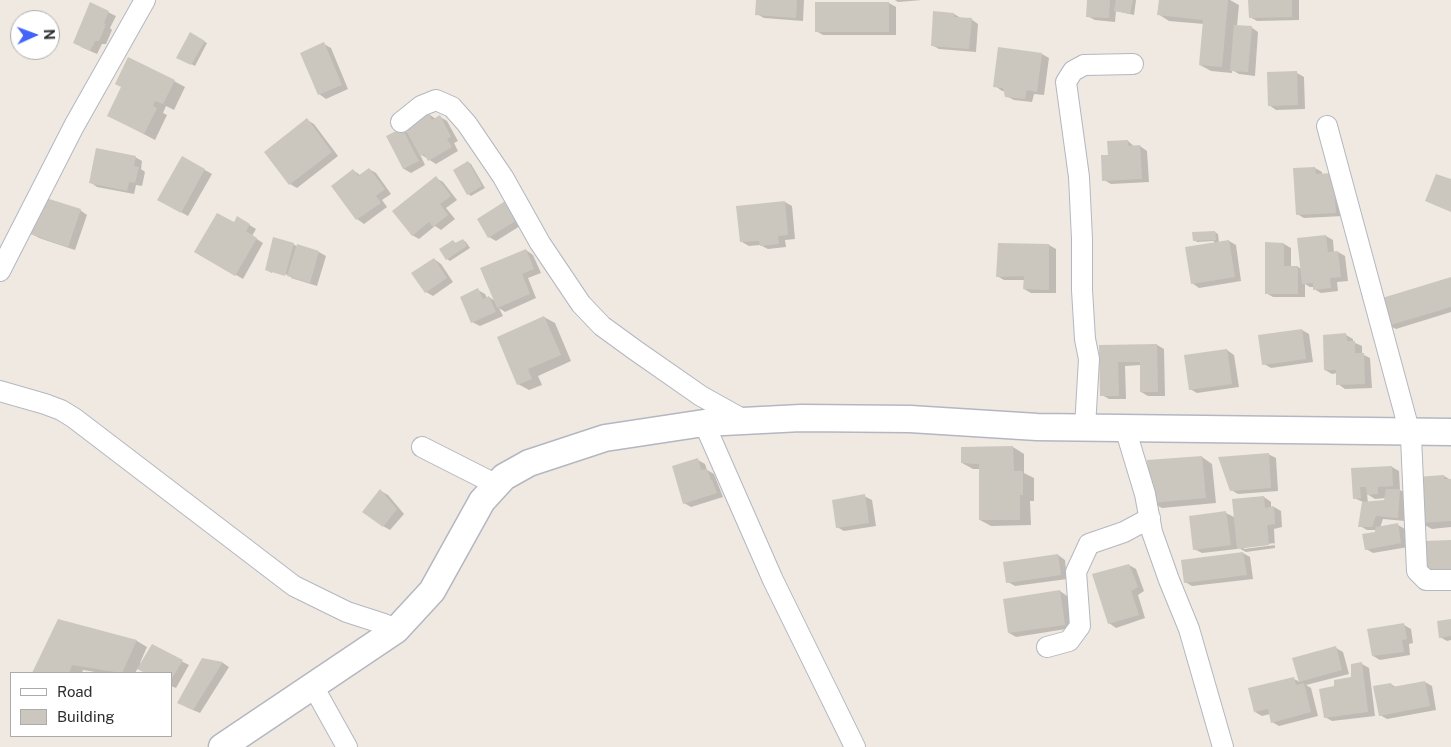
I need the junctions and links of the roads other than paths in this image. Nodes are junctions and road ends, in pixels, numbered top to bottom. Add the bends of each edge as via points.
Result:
1 (145, 0) edge
2 (1133, 64) dead end
3 (401, 122) dead end
4 (1326, 126) dead end
5 (0, 271) edge
6 (0, 391) edge
7 (746, 421) junction
8 (704, 423) junction
9 (1086, 428) junction
10 (1125, 428) junction
11 (1451, 432) edge
12 (422, 447) dead end
13 (497, 484) junction
14 (1150, 518) junction
15 (1451, 580) edge
16 (396, 630) junction
17 (1047, 647) dead end
18 (313, 686) junction
19 (853, 746) edge
20 (222, 747) edge
21 (347, 747) edge
22 (1223, 747) edge

1 - 5 street via 74,126
2 - 9 street via 1084,65 1073,71 1066,82 1079,177 1082,290 1089,359
3 - 7 street via 421,106 436,100 452,107 468,124 503,177 540,242 582,304 602,326 700,396
4 - 15 street via 1411,437 1417,571 1426,580
6 - 16 street via 62,410 294,586 347,612
7 - 8 street
7 - 9 street via 910,418
8 - 13 street via 605,438 529,463
8 - 19 street via 773,580
9 - 10 street
10 - 11 street
10 - 14 street
12 - 13 street
13 - 16 street via 482,501 432,591
14 - 17 street via 1124,532 1089,544 1076,572 1080,626 1069,641
14 - 22 street via 1152,532 1189,629
16 - 18 street
18 - 20 street
18 - 21 street

